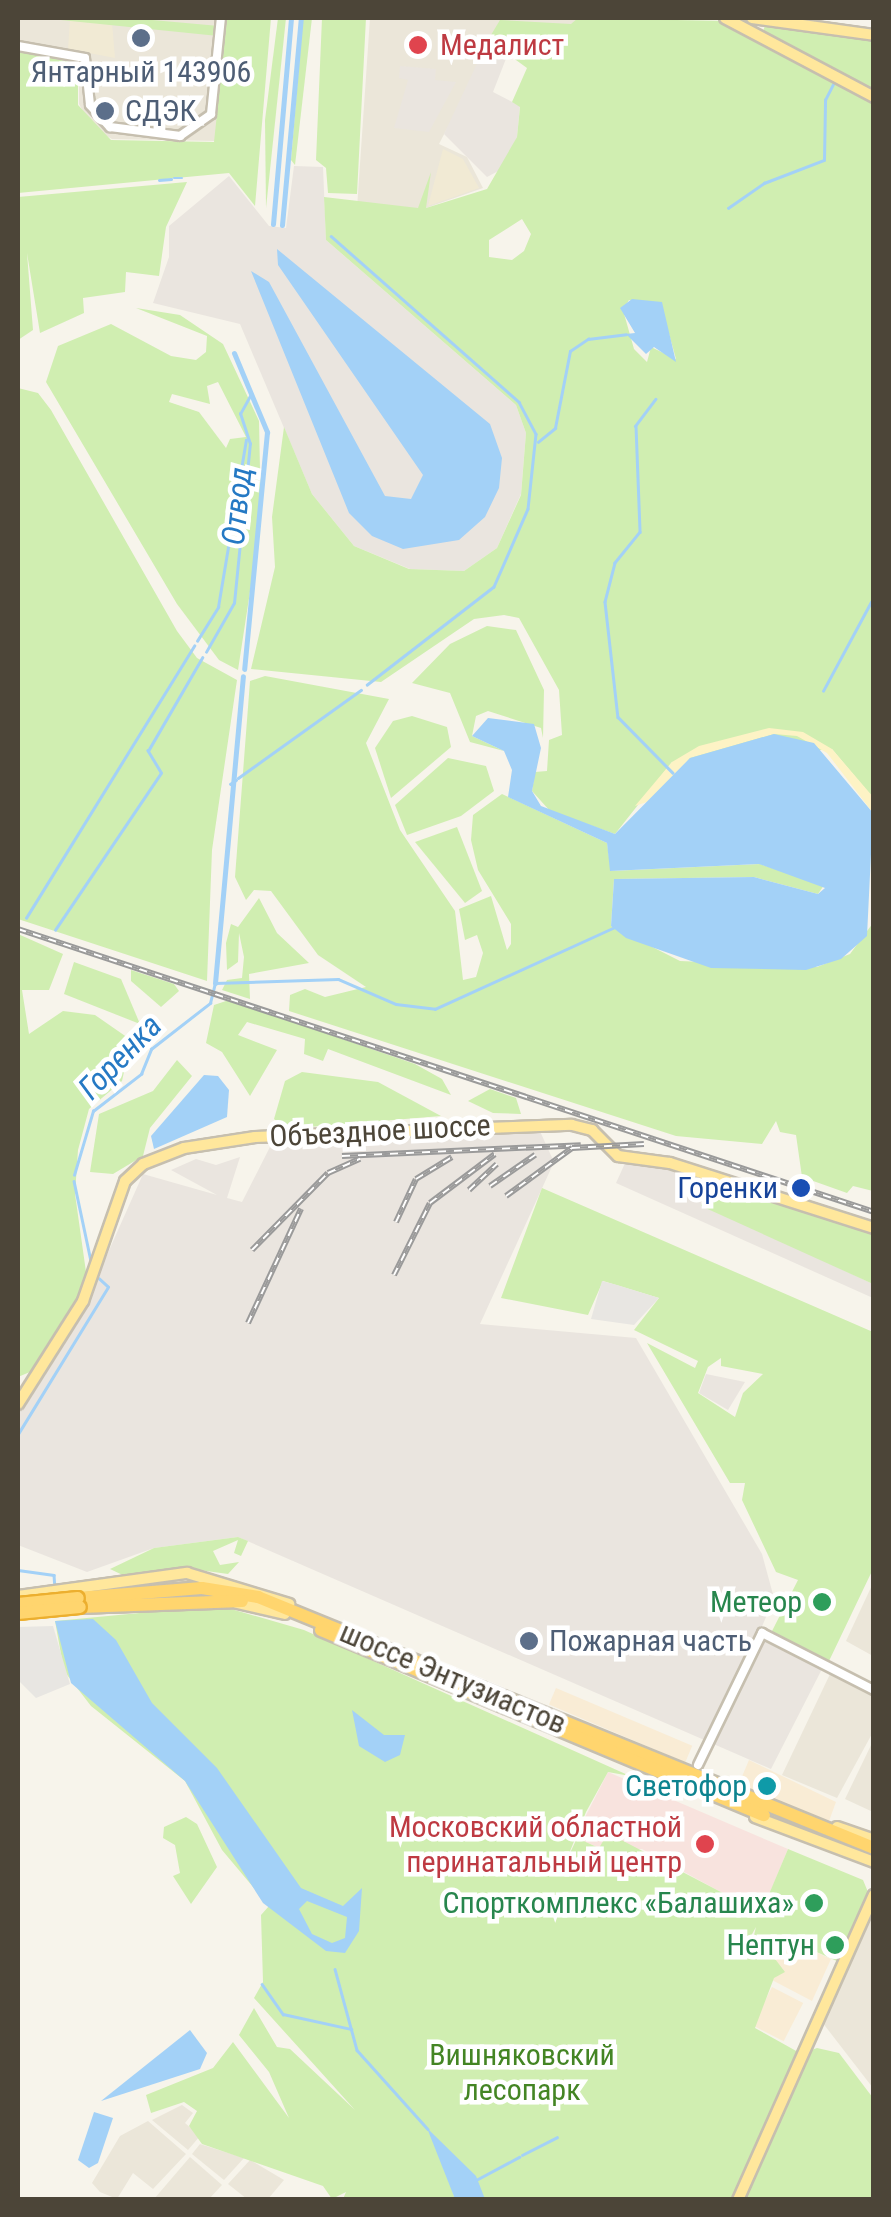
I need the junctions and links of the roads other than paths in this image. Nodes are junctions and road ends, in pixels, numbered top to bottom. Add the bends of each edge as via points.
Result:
1 (221, 18) edge
2 (724, 18) edge
3 (755, 18) edge
4 (737, 21) edge
5 (874, 35) edge
6 (18, 46) edge
7 (874, 97) edge
8 (874, 1228) edge
9 (18, 1404) edge
10 (33, 1595) junction
11 (18, 1600) edge
12 (77, 1602) junction
13 (292, 1612) junction
14 (18, 1616) edge
15 (36, 1617) junction
16 (874, 1690) edge
17 (698, 1765) junction
18 (684, 1780) junction
19 (703, 1782) junction
20 (873, 1852) edge
21 (874, 1895) edge
22 (738, 2200) edge

1 - 6 street via 211,114 180,136 110,127 90,105 85,58
2 - 4 main road
3 - 5 main road
4 - 7 main road
8 - 9 main road, Объездное шоссе via 681,1166 618,1156 592,1130 572,1125 255,1137 184,1148 154,1157 125,1182 83,1302
10 - 11 main road
10 - 12 main road
10 - 15 main road via 44,1605
11 - 12 highway, шоссе Энтузиастов, bridge
12 - 13 highway, шоссе Энтузиастов via 206,1598
12 - 13 main road via 198,1573
12 - 14 highway, шоссе Энтузиастов, bridge
12 - 15 main road
13 - 18 highway, шоссе Энтузиастов
14 - 15 main road
16 - 17 street via 762,1634
17 - 18 street
17 - 19 street
18 - 19 highway, шоссе Энтузиастов
18 - 20 highway, шоссе Энтузиастов
19 - 20 highway, шоссе Энтузиастов
21 - 22 main road

